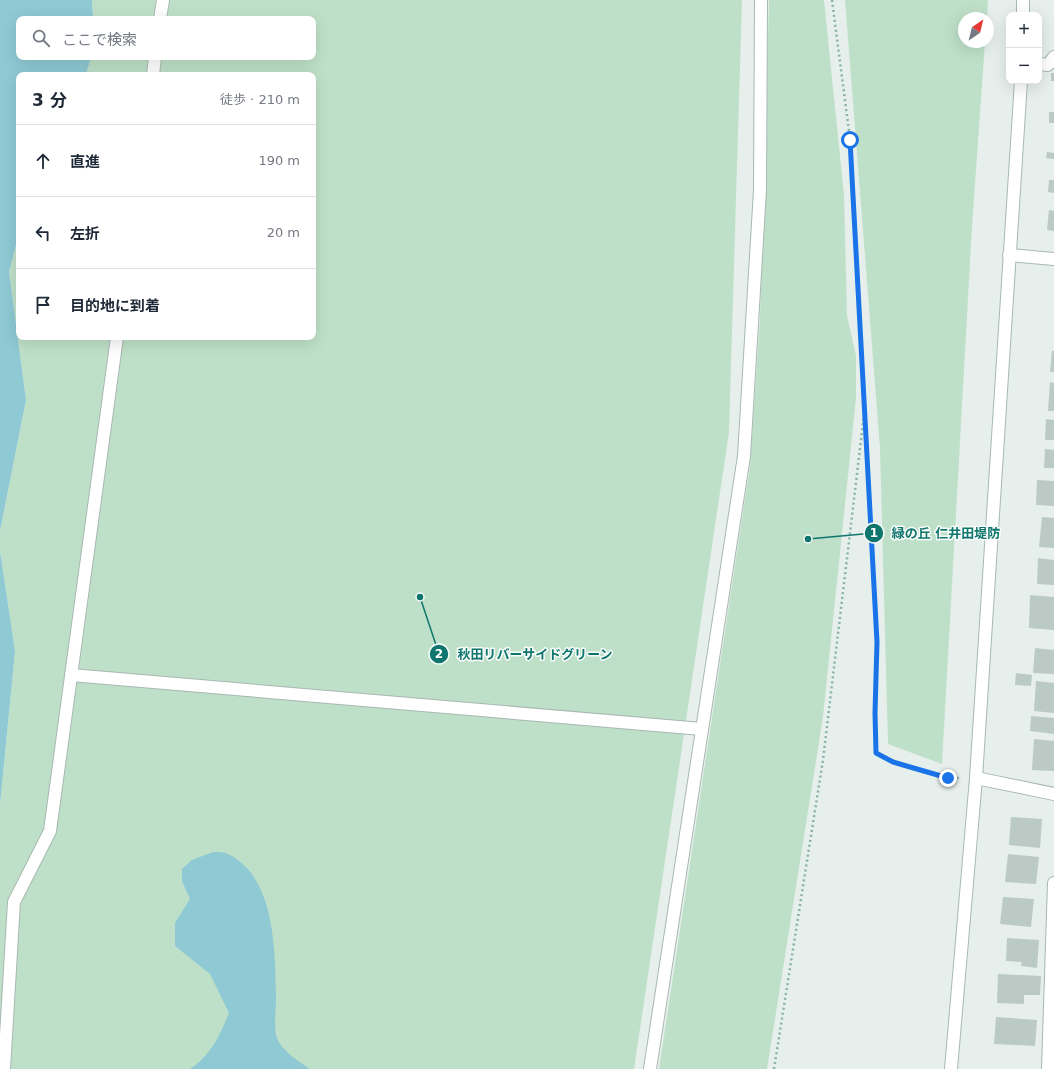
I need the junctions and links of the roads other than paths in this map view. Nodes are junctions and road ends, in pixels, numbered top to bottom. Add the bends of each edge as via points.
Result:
1 (163, 0) edge
2 (761, 0) edge
3 (1023, 0) edge
4 (1022, 12) edge
5 (160, 16) edge
6 (1054, 57) edge
7 (155, 60) edge
8 (1042, 64) edge
9 (153, 72) edge
10 (1021, 84) edge
11 (1009, 255) junction
12 (1054, 259) edge
13 (117, 340) edge
14 (71, 676) junction
15 (702, 729) junction
16 (976, 778) junction
17 (1054, 794) edge
18 (1054, 883) edge
19 (1053, 944) edge
20 (4, 1069) edge
21 (650, 1069) edge
22 (951, 1069) edge
23 (1048, 1069) edge

1 - 5 street
2 - 15 street via 760,190 744,456
3 - 4 street
6 - 8 street via 1048,65
7 - 9 street
10 - 11 street
11 - 12 street
11 - 16 street
13 - 14 street
14 - 15 street
14 - 20 street via 50,831 14,902
15 - 21 street
16 - 17 street
16 - 22 street
18 - 19 street
19 - 23 street

